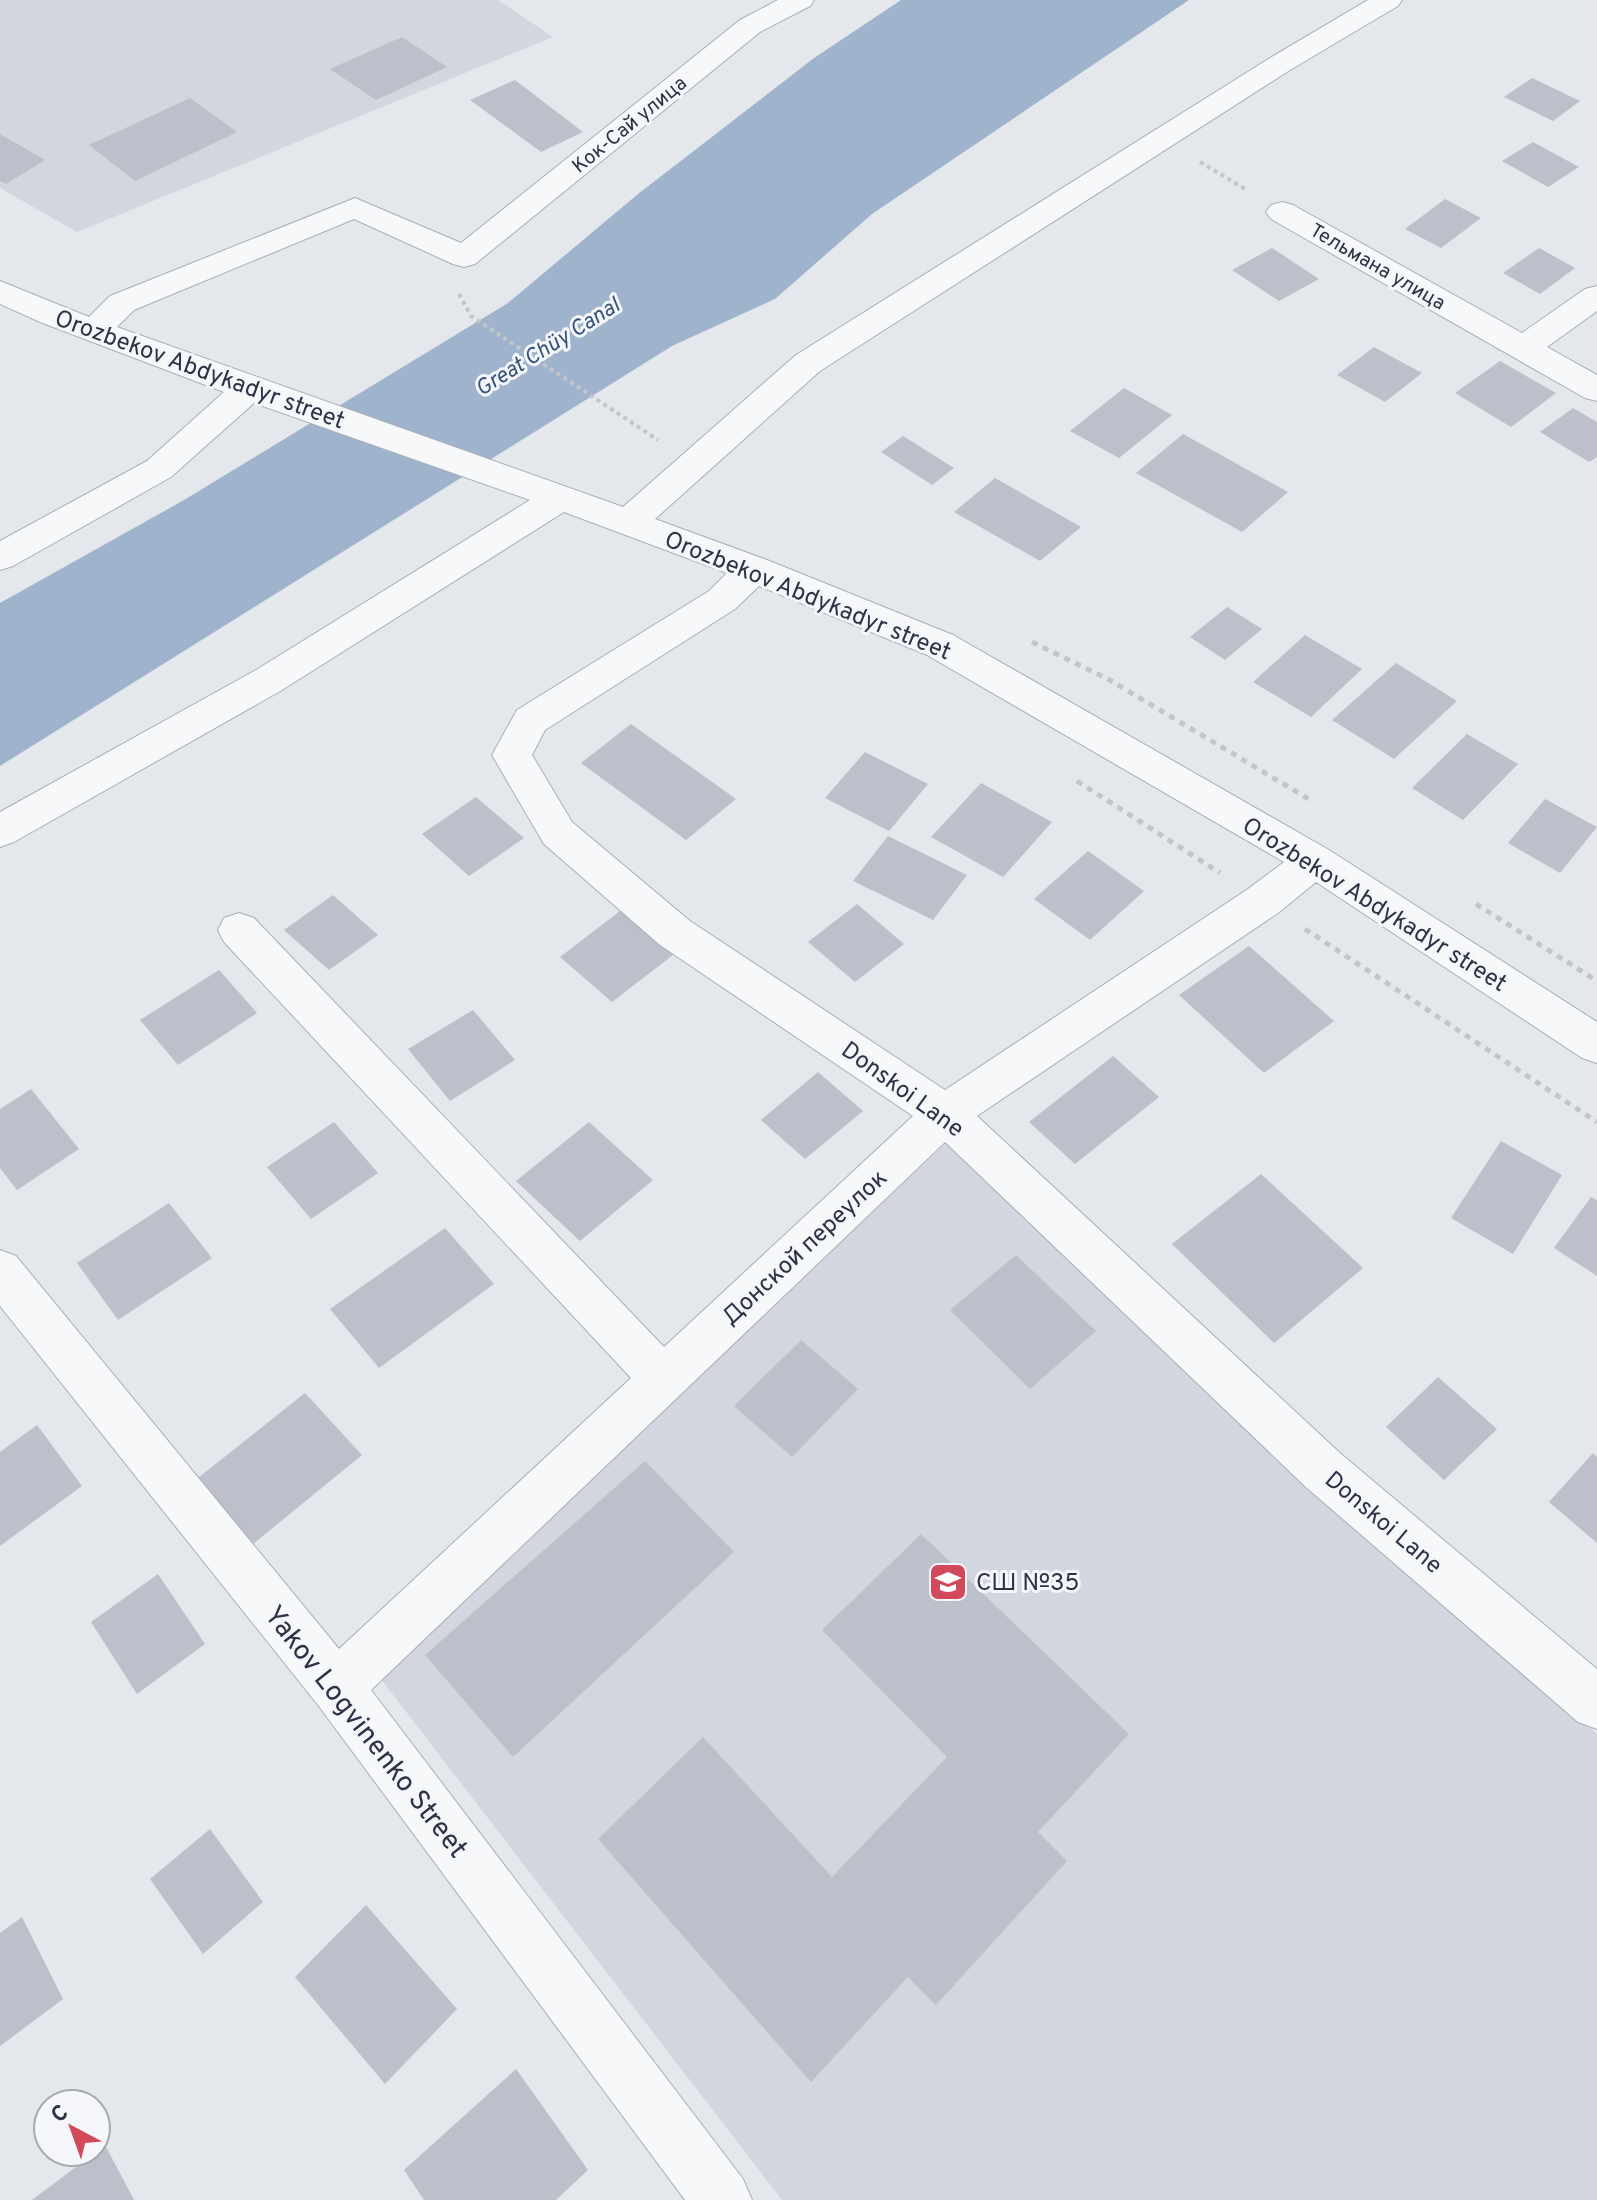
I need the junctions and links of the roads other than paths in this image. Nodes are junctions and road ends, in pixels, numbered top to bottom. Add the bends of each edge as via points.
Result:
1 (800, 0) edge
2 (1388, 0) edge
3 (1282, 212) road end
4 (0, 291) edge
5 (1597, 296) edge
6 (94, 331) junction
7 (1523, 348) junction
8 (1597, 390) edge
9 (263, 394) junction
10 (562, 498) junction
11 (628, 522) junction
12 (0, 557) edge
13 (754, 569) junction
14 (0, 831) edge
15 (1315, 861) junction
16 (239, 930) dead end
17 (1597, 1045) edge
18 (945, 1114) junction
19 (0, 1271) edge
20 (663, 1379) junction
21 (336, 1687) junction
22 (1597, 1703) edge
23 (722, 2200) edge

1 - 6 street, Кок-Сай улица via 750,26 464,257 355,207 122,303
2 - 11 street via 808,363
3 - 7 street, Тельмана улица
4 - 6 street, Orozbekov Abdykadyr street
5 - 7 street
6 - 9 street, Orozbekov Abdykadyr street
7 - 8 street, Тельмана улица
9 - 10 street, Orozbekov Abdykadyr street
9 - 12 street via 215,416 159,469
10 - 11 street, Orozbekov Abdykadyr street
10 - 14 street via 269,680
11 - 13 street, Orozbekov Abdykadyr street
13 - 15 street, Orozbekov Abdykadyr street via 940,645
13 - 18 street, Donskoi Lane via 722,600 531,720 512,755 558,833 675,933
15 - 17 street, Orozbekov Abdykadyr street
15 - 18 street, Донской переулок
16 - 20 street
18 - 20 street, Донской переулок
18 - 22 street, Donskoi Lane via 1324,1471
19 - 21 street, Yakov Logvinenko Street
20 - 21 street, Донской переулок
21 - 23 street, Yakov Logvinenko Street

